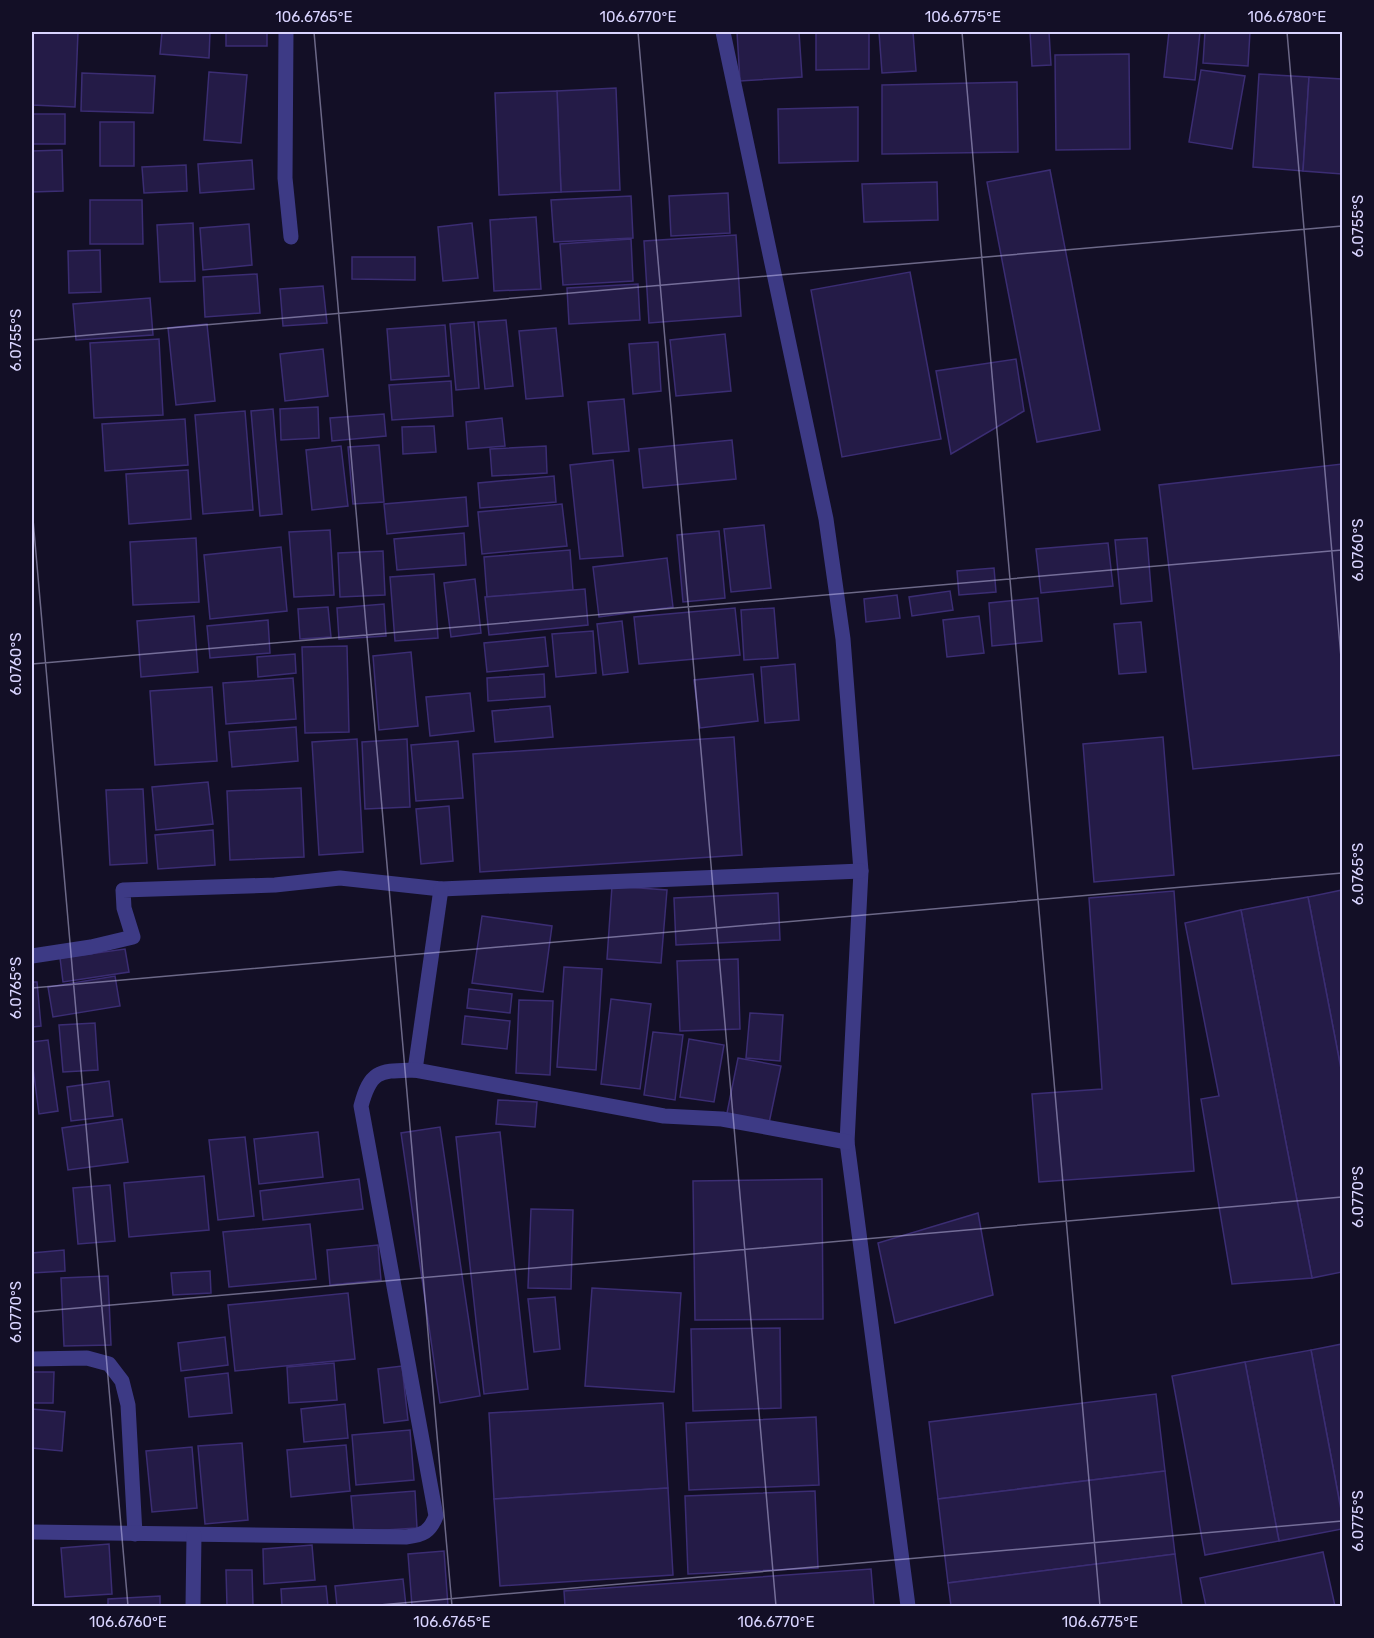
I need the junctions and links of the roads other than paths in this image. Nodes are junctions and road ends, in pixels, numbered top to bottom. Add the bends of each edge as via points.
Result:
1 (286, 32) edge
2 (723, 32) edge
3 (291, 237) dead end
4 (861, 871) junction
5 (441, 890) junction
6 (32, 956) edge
7 (415, 1070) junction
8 (847, 1142) junction
9 (32, 1359) edge
10 (32, 1532) edge
11 (135, 1534) junction
12 (194, 1535) junction
13 (193, 1606) edge
14 (908, 1606) edge

1 - 3 street via 285,178
2 - 4 street via 825,519 843,639
4 - 5 street
4 - 8 street
5 - 6 street via 339,878 275,885 123,890 133,937
5 - 7 street
7 - 8 street via 664,1116 722,1119
7 - 12 street via 384,1071 367,1084 361,1106 436,1516 431,1529 406,1537
8 - 14 street
9 - 11 street via 87,1358 109,1364 122,1380 128,1405
10 - 11 street
11 - 12 street
12 - 13 street

